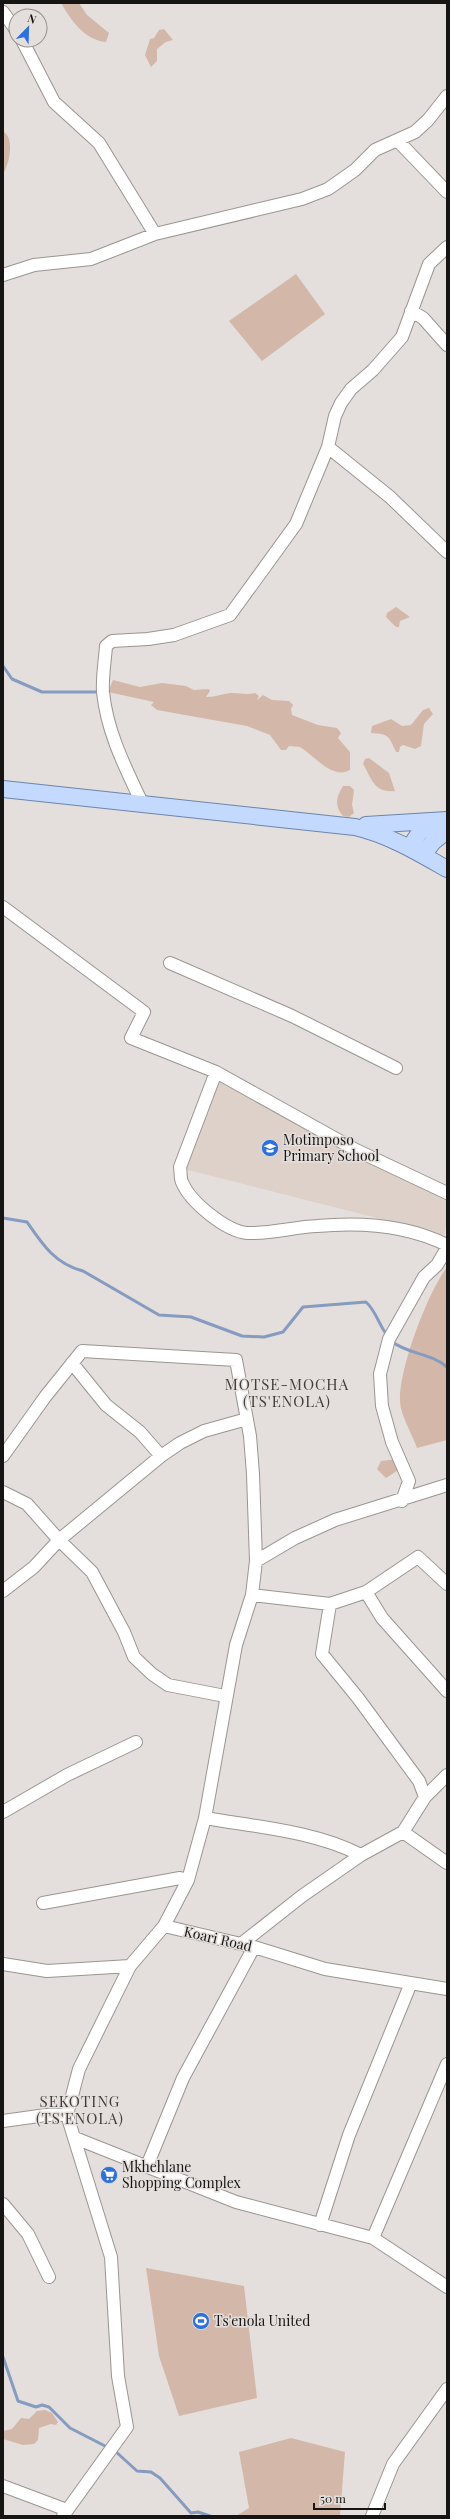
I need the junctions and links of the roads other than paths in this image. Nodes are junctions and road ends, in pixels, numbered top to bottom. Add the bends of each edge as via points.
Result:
1 (26, 48) edge
2 (447, 96) edge
3 (398, 141) junction
4 (447, 192) edge
5 (155, 234) junction
6 (447, 247) edge
7 (3, 275) edge
8 (411, 312) junction
9 (447, 345) edge
10 (328, 447) junction
11 (447, 552) edge
12 (3, 788) edge
13 (142, 803) junction
14 (441, 821) edge
15 (354, 827) junction
16 (447, 831) edge
17 (409, 848) junction
18 (423, 855) junction
19 (447, 869) edge
20 (3, 907) edge
21 (170, 963) dead end
22 (396, 1068) dead end
23 (216, 1072) junction
24 (447, 1193) edge
25 (447, 1245) edge
26 (447, 1248) edge
27 (72, 1364) junction
28 (247, 1419) junction
29 (3, 1456) edge
30 (160, 1456) junction
31 (447, 1485) edge
32 (3, 1492) edge
33 (402, 1501) junction
34 (59, 1540) junction
35 (256, 1560) junction
36 (447, 1584) edge
37 (3, 1591) edge
38 (366, 1592) junction
39 (252, 1595) junction
40 (330, 1604) junction
41 (447, 1691) edge
42 (225, 1696) junction
43 (136, 1742) dead end
44 (447, 1775) edge
45 (425, 1797) junction
46 (3, 1812) edge
47 (205, 1818) junction
48 (404, 1832) junction
49 (361, 1855) junction
50 (447, 1863) edge
51 (188, 1880) junction
52 (43, 1903) dead end
53 (164, 1926) junction
54 (241, 1944) junction
55 (254, 1947) junction
56 (3, 1964) edge
57 (130, 1966) junction
58 (411, 1983) junction
59 (447, 1988) edge
60 (447, 2064) edge
61 (67, 2115) junction
62 (3, 2121) edge
63 (75, 2138) junction
64 (147, 2166) junction
65 (3, 2204) edge
66 (320, 2225) junction
67 (373, 2238) junction
68 (49, 2277) dead end
69 (447, 2287) edge
70 (447, 2389) edge
71 (3, 2486) edge
72 (65, 2513) edge
73 (372, 2516) edge

1 - 5 street via 54,102 99,143
2 - 3 street via 415,132
3 - 4 street
3 - 5 street via 375,150 355,170 328,189 302,199
5 - 7 street via 91,259 34,265
6 - 8 street via 429,264
8 - 9 street via 423,318
8 - 10 street via 402,337 383,360 351,389 341,403 335,416
10 - 11 street via 390,497
10 - 13 street via 296,524 230,615 174,634 148,640 112,641 106,646 103,692 109,722 120,756
12 - 13 main road
13 - 15 main road
14 - 15 main road
14 - 17 main road via 420,832
15 - 17 main road via 379,832
16 - 18 main road via 433,842
17 - 18 main road
18 - 19 main road
20 - 23 street via 144,1012 131,1038
21 - 22 street via 292,1016
23 - 24 street via 356,1150
23 - 25 street via 180,1167 182,1182 210,1216 246,1233 318,1226 386,1226 436,1239
26 - 33 street via 437,1265 424,1277 407,1305 389,1339 380,1374 382,1406 390,1435 409,1480
27 - 28 street via 82,1351 89,1350 236,1360
27 - 29 street
27 - 30 street via 106,1405 140,1432
28 - 30 street via 204,1431 180,1442
28 - 35 street via 253,1474
30 - 34 street
31 - 33 street
32 - 34 street via 27,1504
33 - 35 street via 318,1527
34 - 37 street via 34,1567
34 - 42 street via 92,1572 138,1662 168,1685
35 - 39 street
36 - 38 street via 418,1557
38 - 40 street
38 - 41 street via 382,1618
39 - 40 street
39 - 42 street via 236,1645
40 - 45 street via 322,1654 419,1781
42 - 47 street
43 - 46 street via 67,1775
44 - 45 street
45 - 48 street
47 - 49 street via 297,1834 343,1846
47 - 51 street
48 - 49 street
48 - 50 street
49 - 54 street via 302,1896
51 - 52 street via 180,1878
51 - 53 street
53 - 54 street, Koari Road
53 - 57 street, Koari Road
54 - 55 street, Koari Road
55 - 58 street, Koari Road via 325,1969
55 - 64 street via 183,2078
56 - 57 street via 47,1971
57 - 61 street, Koari Road via 79,2068
58 - 59 street, Koari Road
58 - 66 street via 349,2135
60 - 67 street
61 - 62 street
61 - 63 street
63 - 64 street
63 - 72 street via 111,2257 118,2376 127,2427
64 - 66 street via 236,2202
65 - 68 street via 28,2234
66 - 67 street
67 - 69 street
70 - 73 street via 393,2464
71 - 72 street

